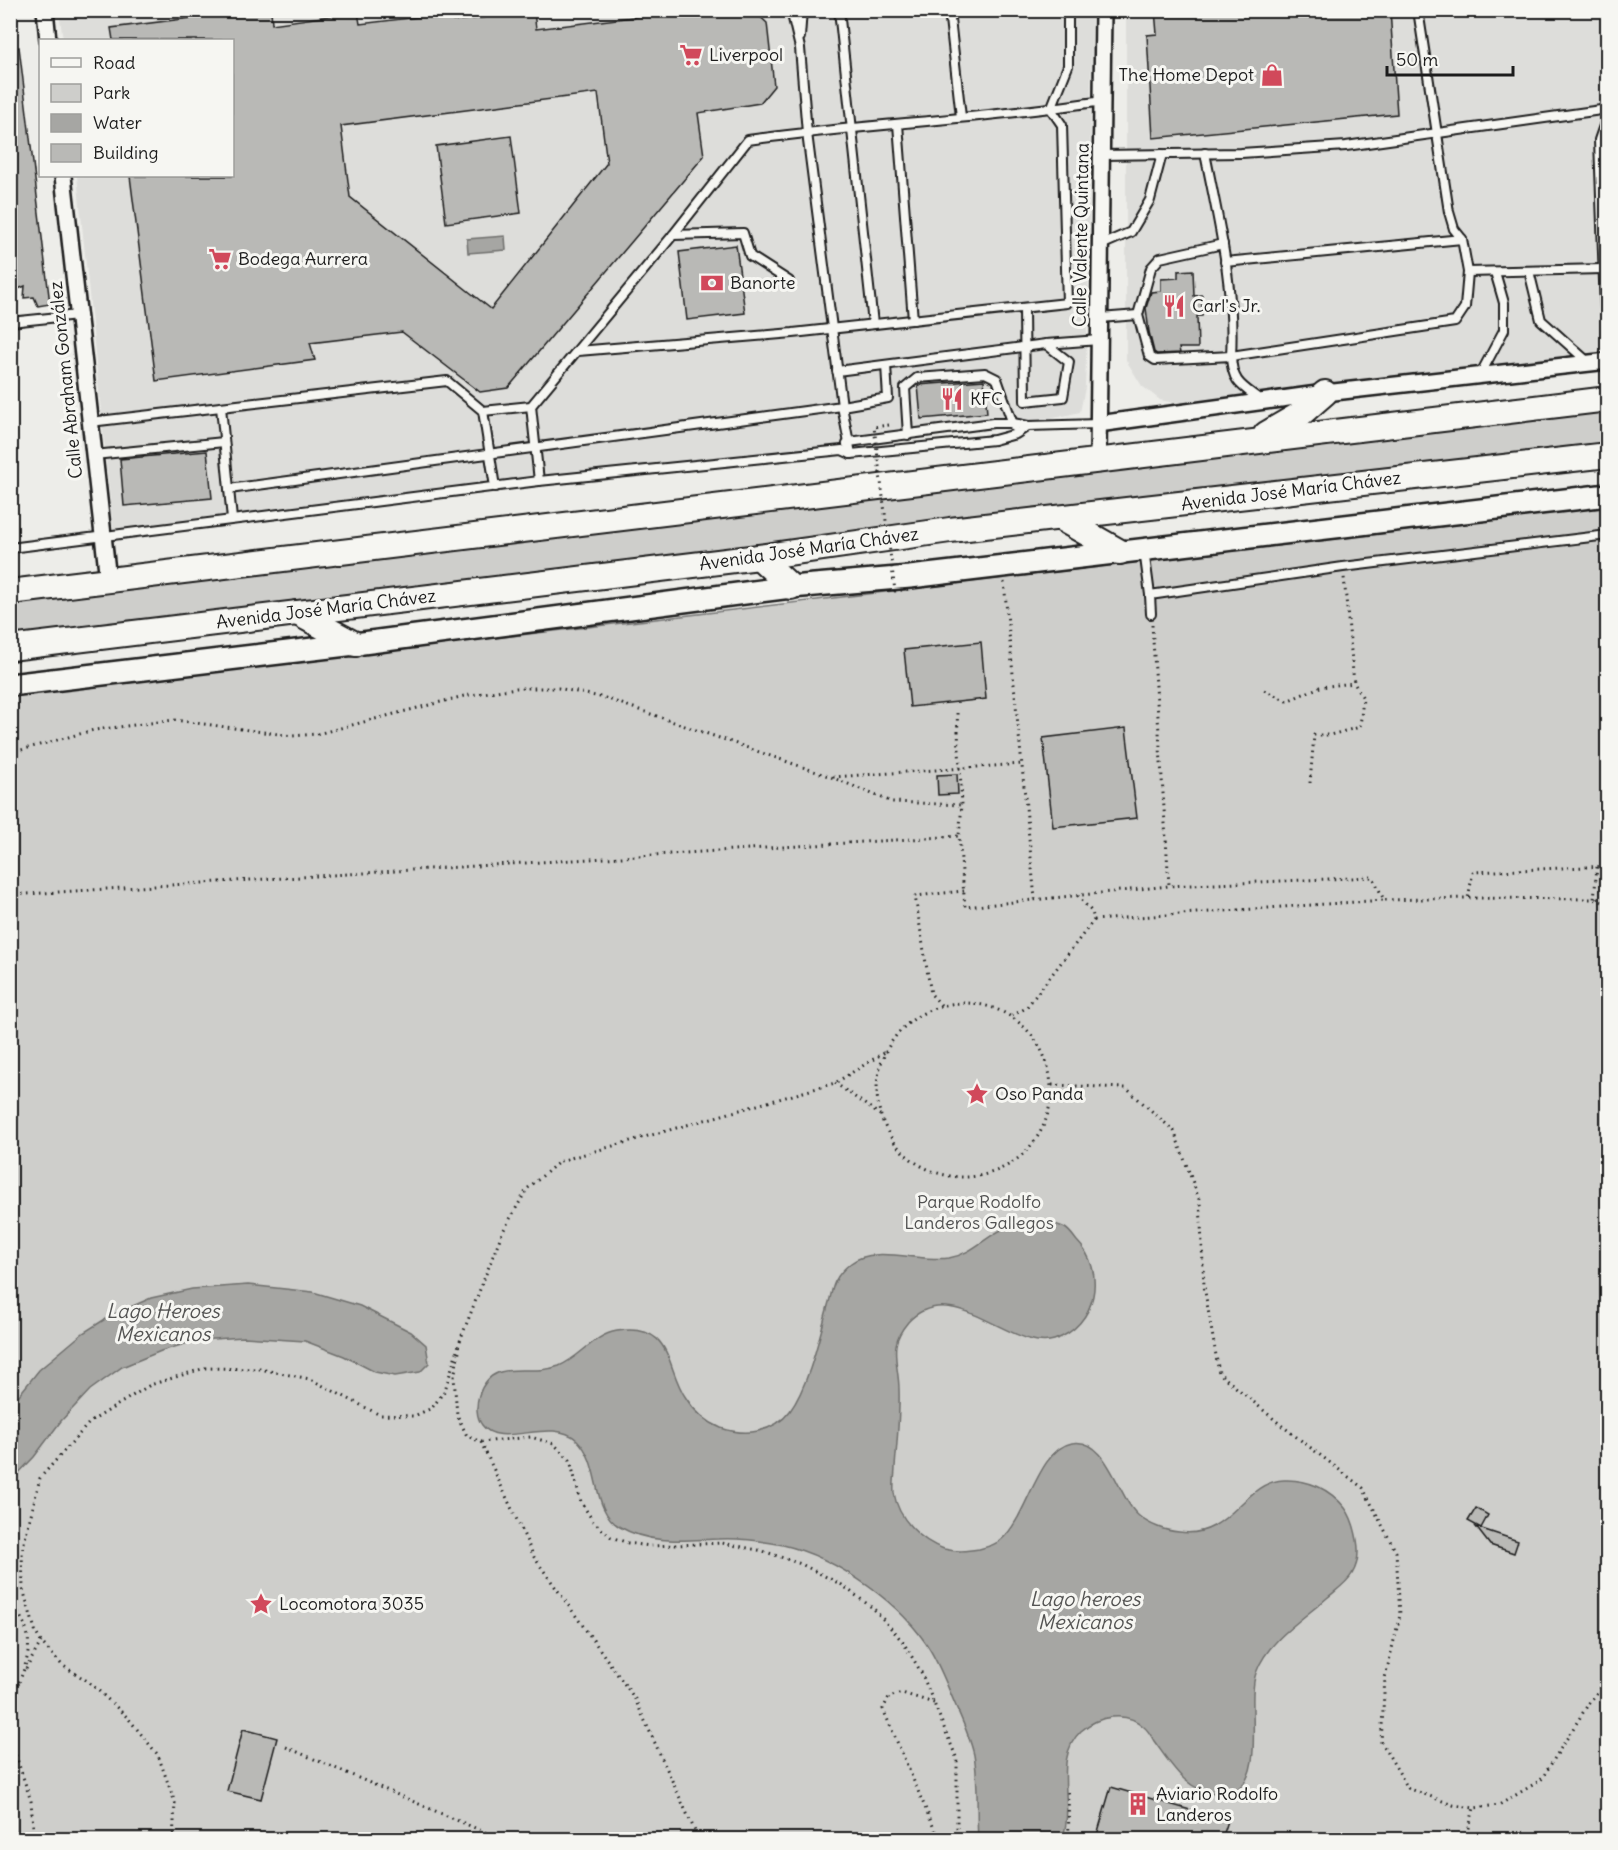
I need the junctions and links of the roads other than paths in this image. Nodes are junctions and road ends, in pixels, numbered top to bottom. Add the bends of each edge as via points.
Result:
1 (45, 10) edge
2 (791, 10) edge
3 (802, 10) edge
4 (839, 10) edge
5 (949, 10) edge
6 (1068, 10) edge
7 (1103, 10) edge
8 (1418, 10) edge
9 (48, 39) edge
10 (800, 48) junction
11 (1102, 101) junction
12 (1051, 109) junction
13 (1608, 109) edge
14 (1608, 114) edge
15 (961, 117) junction
16 (898, 124) junction
17 (852, 128) junction
18 (807, 133) junction
19 (1437, 133) junction
20 (1205, 153) junction
21 (1162, 154) junction
22 (1101, 155) junction
23 (63, 177) edge
24 (673, 235) junction
25 (1462, 239) junction
26 (1223, 244) junction
27 (1101, 245) junction
28 (1225, 262) junction
29 (1603, 269) junction
30 (1529, 271) junction
31 (1468, 272) junction
32 (1495, 272) junction
33 (789, 282) dead end
34 (1024, 308) junction
35 (1608, 310) edge
36 (78, 315) junction
37 (1138, 315) junction
38 (1100, 318) junction
39 (913, 320) junction
40 (10, 322) edge
41 (873, 324) junction
42 (833, 328) junction
43 (1099, 340) junction
44 (1046, 344) junction
45 (1025, 346) junction
46 (578, 351) junction
47 (1231, 356) junction
48 (1608, 361) edge
49 (1589, 363) junction
50 (886, 365) junction
51 (837, 371) junction
52 (1480, 375) junction
53 (1325, 393) junction
54 (1608, 399) edge
55 (1263, 402) junction
56 (531, 406) junction
57 (842, 406) junction
58 (221, 407) junction
59 (483, 411) junction
60 (90, 422) junction
61 (1013, 423) junction
62 (1098, 424) junction
63 (1028, 426) junction
64 (1016, 434) junction
65 (908, 435) junction
66 (225, 442) junction
67 (849, 442) junction
68 (1241, 442) junction
69 (535, 449) junction
70 (842, 450) junction
71 (490, 454) junction
72 (851, 454) junction
73 (94, 455) junction
74 (1608, 455) edge
75 (1098, 460) junction
76 (539, 481) junction
77 (495, 486) junction
78 (229, 489) junction
79 (1608, 495) edge
80 (1060, 518) junction
81 (232, 519) junction
82 (102, 535) junction
83 (1608, 535) edge
84 (10, 548) edge
85 (1144, 548) junction
86 (1120, 552) junction
87 (759, 557) junction
88 (108, 580) junction
89 (791, 587) junction
90 (10, 592) edge
91 (1150, 595) junction
92 (297, 613) junction
93 (1151, 614) road end
94 (355, 644) junction
95 (10, 648) edge
96 (10, 686) edge

1 - 9 street
2 - 10 lane
3 - 10 lane
4 - 17 lane
5 - 15 lane
6 - 12 lane via 1068,66
7 - 11 street, Calle Valente Quintana
8 - 19 lane
10 - 18 lane
11 - 12 lane
11 - 22 street, Calle Valente Quintana
12 - 15 lane
12 - 34 lane via 1062,125 1067,303
13 - 19 lane
14 - 29 lane via 1599,140
15 - 16 lane
16 - 17 lane
16 - 39 lane
17 - 18 lane
17 - 41 lane
18 - 24 lane via 748,141
18 - 42 lane
19 - 20 lane via 1346,146
19 - 25 lane via 1449,212
20 - 21 lane
20 - 26 lane
21 - 22 lane
21 - 27 lane via 1150,200 1131,232
22 - 27 street, Calle Valente Quintana
23 - 36 street, Calle Abraham González
24 - 33 lane via 743,233 750,256
24 - 46 lane
25 - 28 lane
25 - 31 lane
26 - 28 lane
26 - 37 lane via 1160,258 1151,268
27 - 38 street, Calle Valente Quintana
28 - 47 lane via 1231,301
29 - 30 lane
29 - 35 lane
30 - 32 lane
30 - 49 lane via 1541,320
31 - 32 lane
31 - 47 lane via 1465,307 1455,322
32 - 52 lane via 1504,303 1504,330
34 - 39 lane
34 - 45 lane
36 - 40 lane
36 - 60 street, Calle Abraham González
37 - 38 lane
37 - 47 lane via 1149,356 1155,360
38 - 43 street, Calle Valente Quintana
39 - 41 lane
41 - 42 lane
42 - 46 lane
42 - 51 lane
43 - 44 lane
43 - 62 street, Calle Valente Quintana
44 - 45 lane
44 - 45 lane via 1069,362 1063,397 1025,401
45 - 50 lane
46 - 56 lane
47 - 55 lane via 1237,382
48 - 49 street
49 - 52 street
50 - 51 lane
50 - 57 lane via 888,398
51 - 57 lane
52 - 53 street
53 - 55 street
53 - 68 main road via 1289,422
54 - 68 main road
55 - 62 street
56 - 59 lane
56 - 69 lane
57 - 67 lane
57 - 69 lane
58 - 59 lane via 447,381
58 - 60 lane
58 - 66 lane
59 - 71 lane
60 - 73 street, Calle Abraham González
61 - 63 lane
61 - 64 lane
61 - 65 lane
61 - 65 lane via 997,379 986,373 917,378 905,388
62 - 63 lane
62 - 75 street, Calle Valente Quintana
63 - 64 lane
64 - 72 lane via 994,440
65 - 67 lane
66 - 73 lane
66 - 78 lane
67 - 70 lane
67 - 72 lane
68 - 75 main road
69 - 71 lane
69 - 76 lane
70 - 72 lane
70 - 76 lane
71 - 77 lane
71 - 78 lane
73 - 82 street, Calle Abraham González
74 - 80 main road, Avenida José María Chávez
75 - 88 main road
76 - 77 lane
77 - 81 lane
78 - 81 lane
79 - 85 street, Avenida José María Chávez
80 - 86 main road
80 - 87 main road, Avenida José María Chávez
81 - 82 lane
82 - 84 lane
82 - 88 street, Calle Abraham González
83 - 91 lane
85 - 86 street, Avenida José María Chávez
85 - 91 lane
86 - 89 street, Avenida José María Chávez
87 - 89 main road
87 - 92 main road, Avenida José María Chávez
88 - 90 main road
89 - 94 street, Avenida José María Chávez
91 - 93 lane
92 - 94 main road
92 - 95 main road, Avenida José María Chávez
94 - 96 street, Avenida José María Chávez

